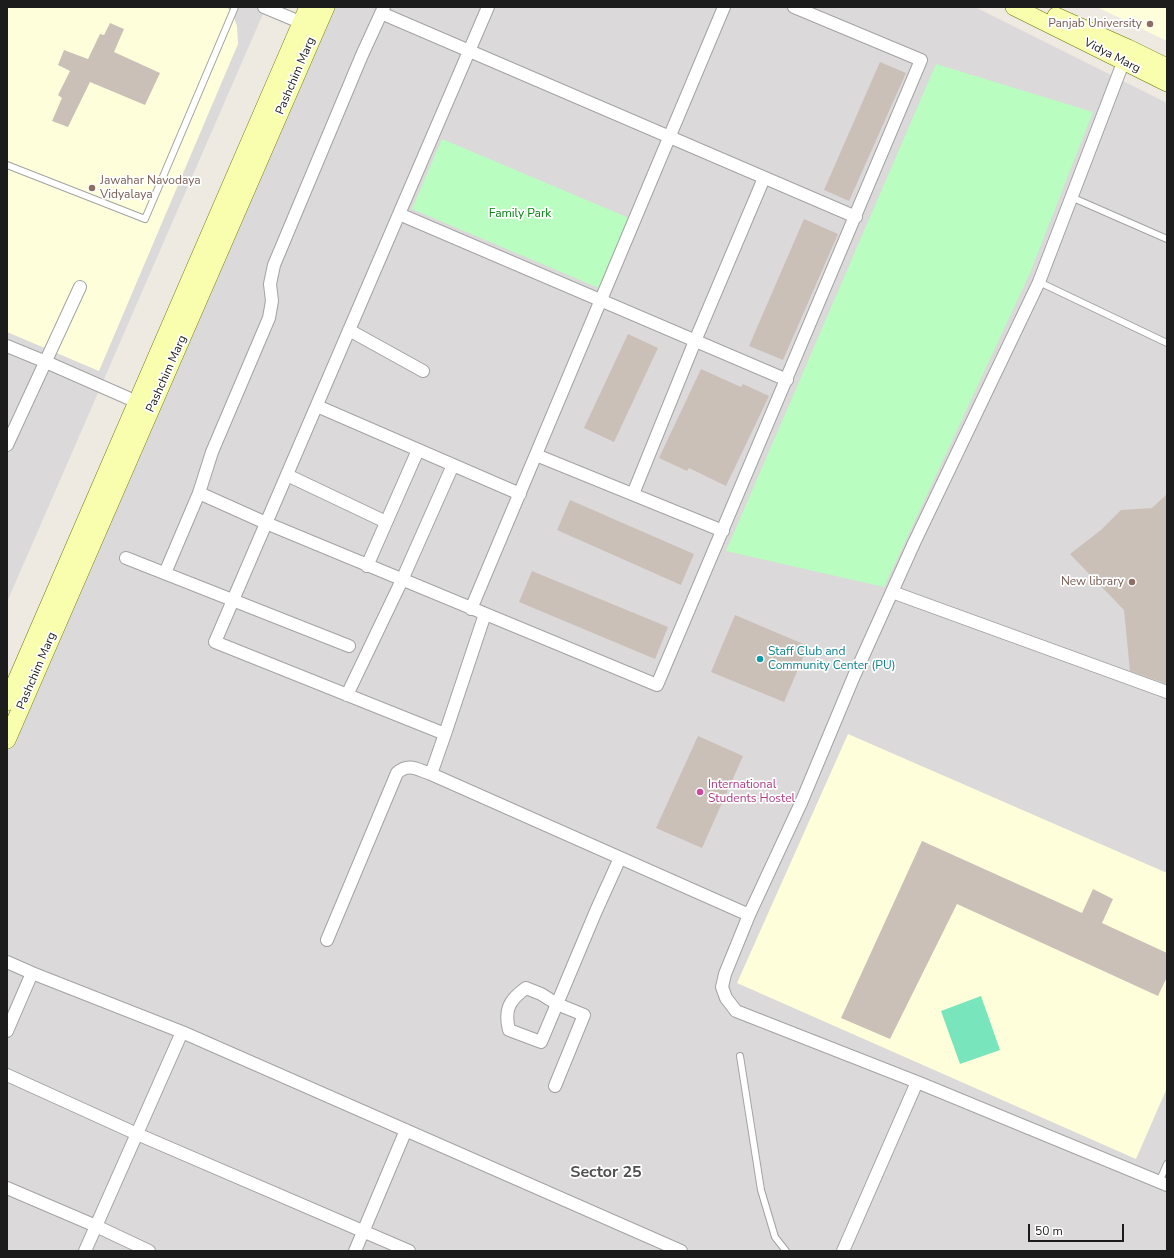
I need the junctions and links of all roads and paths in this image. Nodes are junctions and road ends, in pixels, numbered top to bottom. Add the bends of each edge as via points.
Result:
1 (235, 7) edge
2 (264, 7) edge
3 (326, 7) edge
4 (488, 7) edge
5 (724, 7) edge
6 (794, 7) edge
7 (1014, 7) edge
8 (1038, 7) edge
9 (383, 10) edge
10 (309, 19) edge
11 (469, 51) junction
12 (1126, 54) junction
13 (1167, 67) edge
14 (1167, 83) edge
15 (669, 137) junction
16 (7, 165) edge
17 (764, 178) junction
18 (1071, 198) junction
19 (399, 214) junction
20 (856, 217) junction
21 (1167, 239) edge
22 (1039, 282) junction
23 (80, 288) dead end
24 (601, 300) junction
25 (349, 330) junction
26 (695, 340) junction
27 (1167, 343) edge
28 (7, 346) edge
29 (46, 362) junction
30 (423, 371) dead end
31 (787, 380) junction
32 (137, 402) junction
33 (317, 406) junction
34 (7, 445) edge
35 (418, 450) junction
36 (536, 455) junction
37 (453, 465) junction
38 (287, 475) junction
39 (199, 493) junction
40 (520, 494) junction
41 (633, 494) junction
42 (386, 522) junction
43 (266, 524) junction
44 (723, 531) junction
45 (126, 558) dead end
46 (367, 566) junction
47 (165, 573) junction
48 (402, 580) junction
49 (892, 592) junction
50 (233, 600) junction
51 (471, 609) junction
52 (485, 614) junction
53 (349, 646) dead end
54 (1167, 692) edge
55 (346, 695) junction
56 (7, 702) edge
57 (445, 734) junction
58 (7, 740) edge
59 (431, 774) junction
60 (620, 858) junction
61 (749, 915) junction
62 (327, 940) dead end
63 (7, 962) edge
64 (32, 973) junction
65 (557, 1004) junction
66 (7, 1031) edge
67 (182, 1032) junction
68 (740, 1056) dead end
69 (7, 1076) edge
70 (917, 1082) junction
71 (555, 1086) dead end
72 (406, 1130) junction
73 (137, 1134) junction
74 (1167, 1164) edge
75 (1163, 1184) edge
76 (7, 1188) edge
77 (96, 1226) junction
78 (363, 1231) junction
79 (85, 1251) edge
80 (149, 1251) edge
81 (355, 1251) edge
82 (409, 1251) edge
83 (681, 1251) edge
84 (786, 1251) edge
85 (843, 1251) edge

1 - 16 lane via 145,219
2 - 10 street
3 - 10 main road, Pashchim Marg
4 - 11 street
5 - 15 street
6 - 20 street via 921,60
7 - 12 main road, Vidya Marg
8 - 12 main road, Vidya Marg
9 - 11 street
9 - 39 street via 274,265 270,284 272,301 269,318 212,452
10 - 32 main road
10 - 58 main road, Pashchim Marg
11 - 15 street
11 - 19 street
12 - 13 main road, Vidya Marg
12 - 14 main road, Vidya Marg
12 - 18 street
15 - 17 street
15 - 24 street
17 - 20 street
17 - 26 street
18 - 21 lane
18 - 22 street
19 - 24 street
19 - 25 street
20 - 31 street
22 - 27 lane
22 - 49 street
23 - 29 street
24 - 26 street
24 - 36 street
25 - 30 street
25 - 33 street
26 - 31 street
26 - 41 street
28 - 29 street
29 - 32 street
29 - 34 street
31 - 44 street
32 - 56 main road
33 - 35 street
33 - 38 street
35 - 37 street
35 - 42 street
36 - 40 street
36 - 41 street
37 - 40 street
37 - 48 street
38 - 42 street
38 - 43 street
39 - 43 street
39 - 47 street
40 - 51 street
41 - 44 street
42 - 46 street
43 - 46 street
43 - 50 street
44 - 52 street via 657,685
45 - 47 street
46 - 48 street
47 - 50 street
48 - 51 street
48 - 55 street
49 - 54 street
49 - 61 street
50 - 53 street
50 - 55 street via 215,642
51 - 52 street
52 - 57 street
55 - 57 street
57 - 59 street
59 - 60 street
59 - 62 street via 409,767 402,768 397,773
60 - 61 street
60 - 65 street
61 - 70 street via 722,987 726,998 736,1011
63 - 64 street
64 - 66 street
64 - 67 street
65 - 65 street via 541,1042 509,1030 506,1019 510,1002 526,988
65 - 71 street via 584,1015
67 - 72 street
67 - 73 street
68 - 84 lane via 760,1190 775,1237
69 - 73 street
70 - 75 street
70 - 85 street
72 - 78 street
72 - 83 street
73 - 77 street
73 - 78 street
74 - 75 lane
76 - 77 street
77 - 79 street
77 - 80 street
78 - 81 street
78 - 82 street

